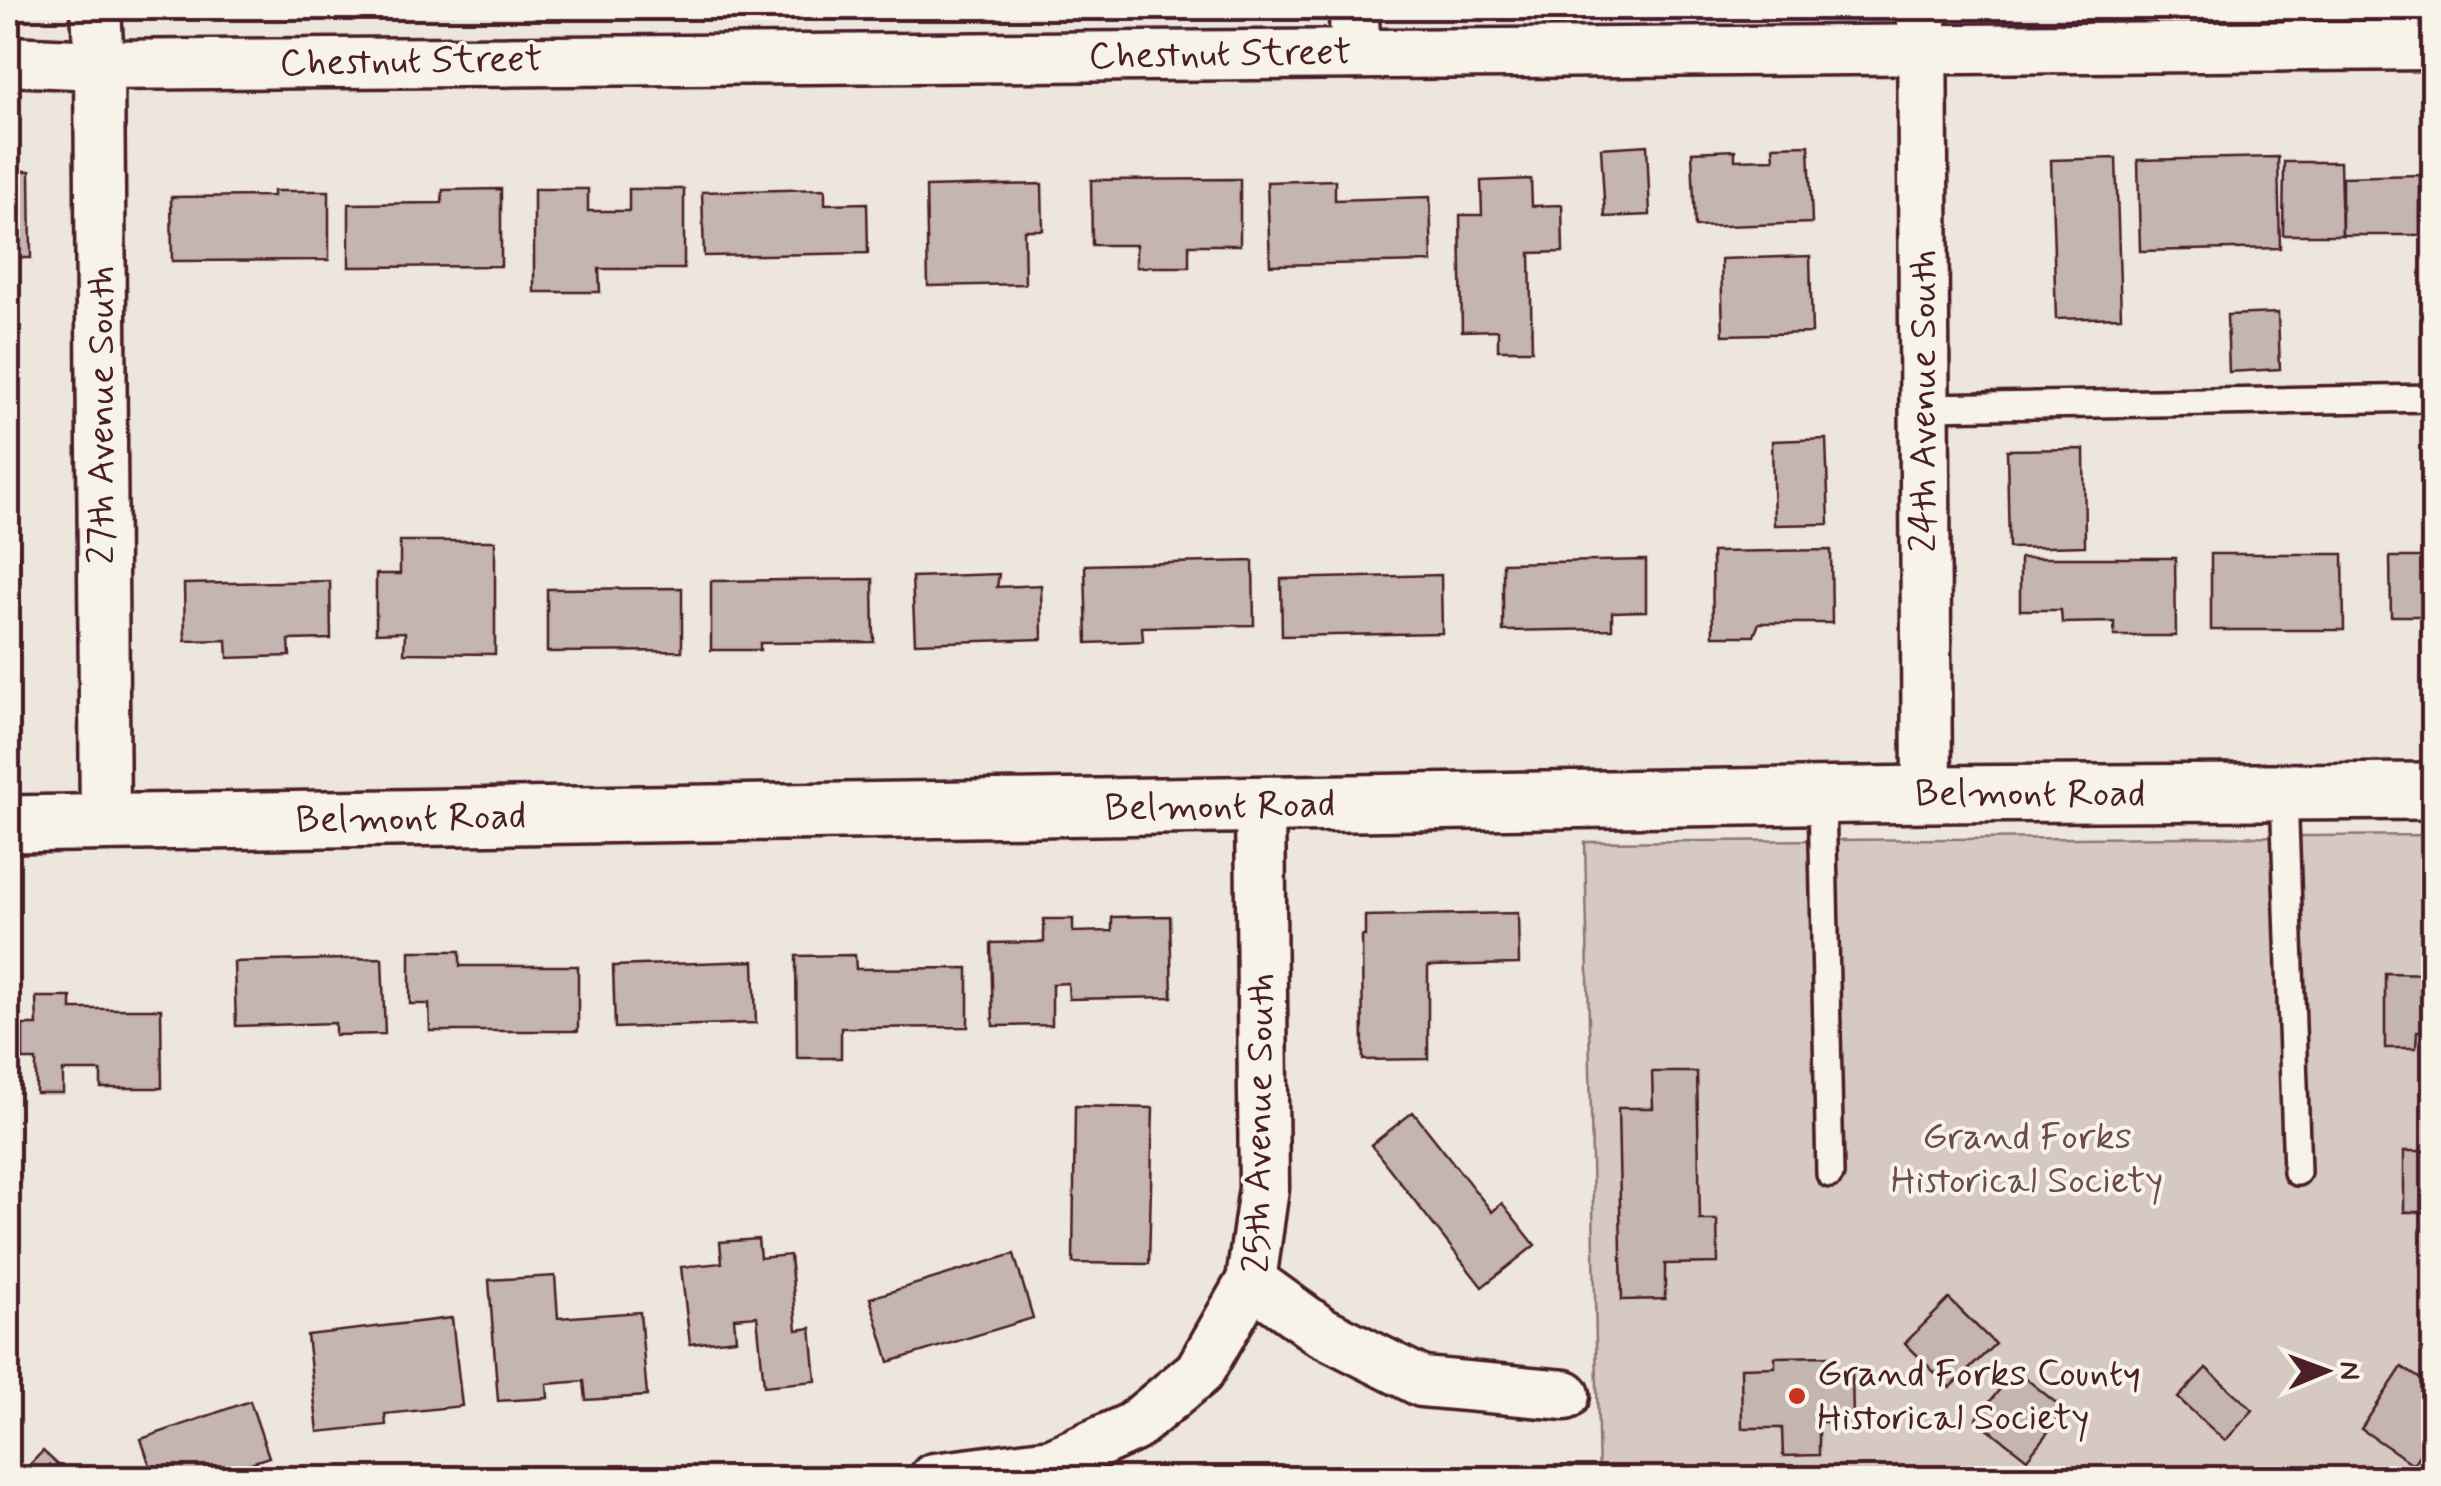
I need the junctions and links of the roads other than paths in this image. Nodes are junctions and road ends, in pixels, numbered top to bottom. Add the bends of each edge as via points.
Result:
1 (96, 8) edge
2 (1354, 8) edge
3 (1922, 26) edge
4 (2297, 26) edge
5 (2434, 45) edge
6 (1355, 54) junction
7 (8, 61) edge
8 (99, 65) junction
9 (2434, 398) edge
10 (1925, 407) junction
11 (2434, 791) edge
12 (2284, 792) junction
13 (1927, 794) junction
14 (1822, 796) junction
15 (1260, 806) junction
16 (105, 823) junction
17 (8, 824) edge
18 (2297, 1172) dead end
19 (1830, 1174) dead end
20 (1251, 1281) junction
21 (1564, 1395) dead end
22 (934, 1478) edge

1 - 8 street, 27th Avenue South
2 - 6 street
3 - 4 street, Chestnut Street
3 - 6 street, Chestnut Street
3 - 10 street, 24th Avenue South
4 - 5 street, Chestnut Street
6 - 8 street, Chestnut Street
7 - 8 street, Chestnut Street
8 - 16 street, 27th Avenue South
9 - 10 lane
10 - 13 street, 24th Avenue South
11 - 12 street, Belmont Road
12 - 13 street, Belmont Road
12 - 18 lane
13 - 14 street, Belmont Road
14 - 15 street, Belmont Road
14 - 19 lane
15 - 16 street, Belmont Road
15 - 20 street, 25th Avenue South via 1264,1188
16 - 17 street, Belmont Road
20 - 21 street, 25th Avenue South via 1318,1330 1422,1382
20 - 22 street via 1198,1372 1134,1427 1052,1463

